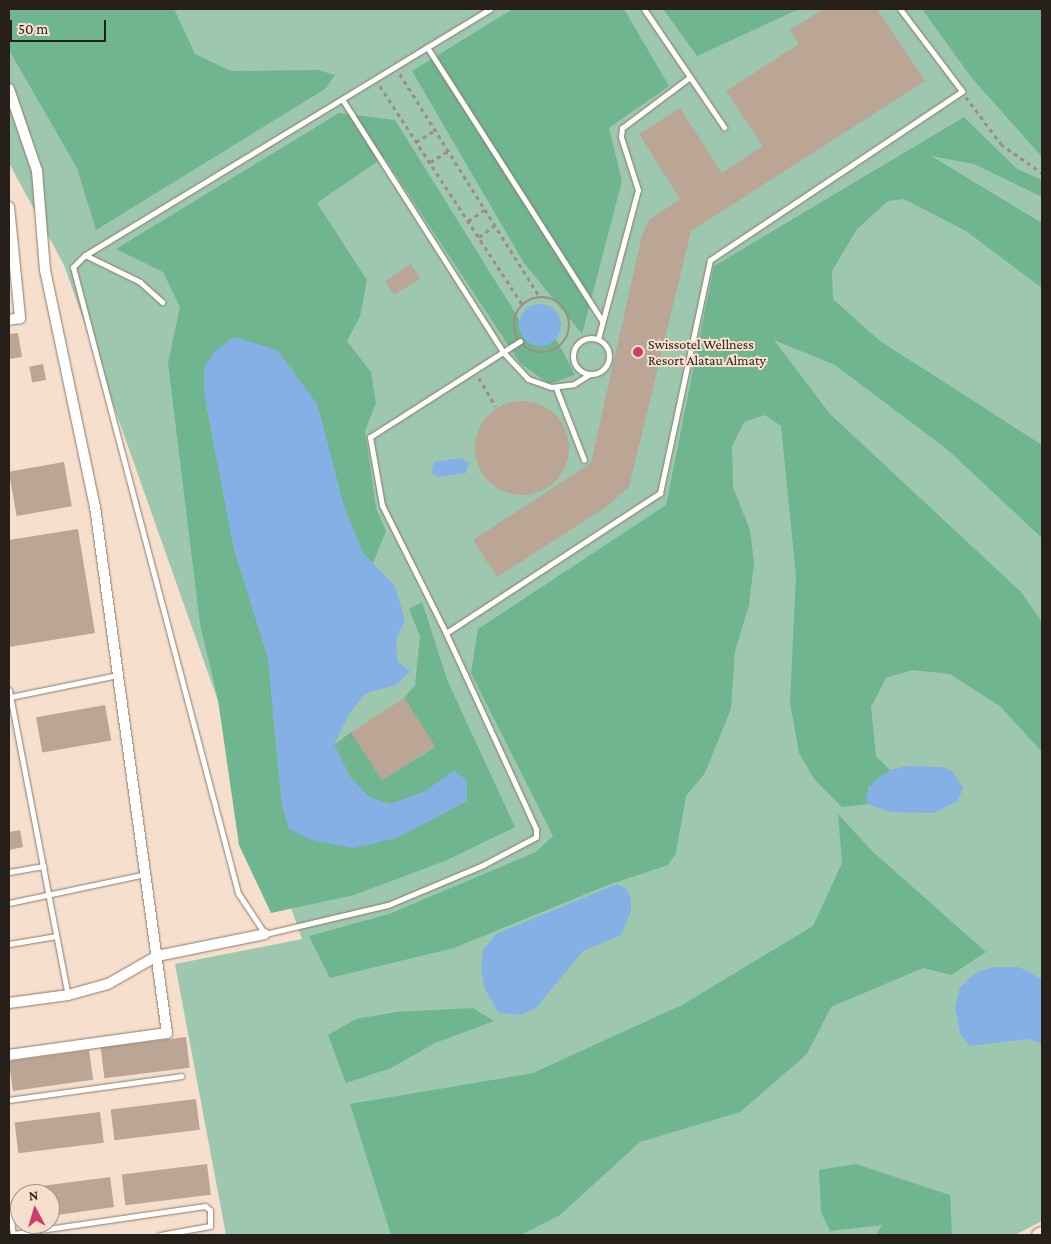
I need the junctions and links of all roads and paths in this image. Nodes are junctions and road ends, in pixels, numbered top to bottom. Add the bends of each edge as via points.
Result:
1 (490, 9) edge
2 (644, 9) edge
3 (900, 9) edge
4 (427, 47) junction
5 (395, 66) junction
6 (690, 77) junction
7 (375, 79) junction
8 (9, 88) edge
9 (962, 91) junction
10 (342, 99) junction
11 (724, 128) dead end
12 (435, 130) junction
13 (416, 142) junction
14 (448, 151) junction
15 (430, 162) junction
16 (1042, 173) edge
17 (9, 207) edge
18 (484, 209) junction
19 (468, 221) junction
20 (495, 225) junction
21 (479, 237) junction
22 (85, 255) junction
23 (12, 283) edge
24 (540, 297) junction
25 (162, 302) dead end
26 (523, 304) junction
27 (9, 320) edge
28 (602, 321) junction
29 (598, 339) junction
30 (520, 341) junction
31 (503, 352) junction
32 (474, 371) junction
33 (590, 374) junction
34 (556, 388) junction
35 (496, 406) dead end
36 (584, 460) dead end
37 (446, 633) junction
38 (118, 675) junction
39 (9, 690) edge
40 (10, 697) junction
41 (42, 866) junction
42 (9, 872) edge
43 (145, 874) junction
44 (49, 896) junction
45 (9, 903) edge
46 (266, 934) junction
47 (56, 936) junction
48 (9, 944) edge
49 (157, 956) junction
50 (68, 995) junction
51 (9, 1003) edge
52 (9, 1055) edge
53 (181, 1076) dead end
54 (9, 1100) edge
55 (9, 1206) edge
56 (12, 1235) edge
57 (160, 1235) edge

1 - 4 lane
2 - 6 lane
3 - 9 lane
4 - 5 lane
4 - 28 lane
5 - 7 lane
5 - 12 path
6 - 11 lane
6 - 28 lane via 622,128 622,143 638,190
7 - 10 lane
7 - 13 path
8 - 38 street via 37,171 45,270 95,507
9 - 16 path via 1001,144
9 - 37 lane via 710,260 660,492
10 - 22 lane
10 - 31 lane
12 - 13 path
12 - 14 path
13 - 15 path
14 - 15 path
14 - 18 path
15 - 19 path
17 - 23 street
18 - 19 path
18 - 20 path
19 - 21 path
20 - 21 path
20 - 24 path
21 - 26 path
22 - 25 lane via 140,282
22 - 46 lane via 74,267 238,893
23 - 27 street via 20,318
24 - 26 path
24 - 30 path via 556,300 567,311 570,325 566,339 556,349 542,352 528,348
26 - 30 path via 514,324
28 - 29 lane
29 - 33 lane via 606,346 608,362 601,371
29 - 33 lane via 581,340 573,354 576,365
30 - 31 lane
31 - 32 lane
31 - 34 lane via 528,379
32 - 35 path
32 - 37 lane via 370,437 382,505
33 - 34 lane
34 - 36 lane
37 - 46 lane via 536,829 536,837 483,865 388,905
38 - 40 lane
38 - 43 street
39 - 40 lane
40 - 41 lane
41 - 42 lane
41 - 44 lane
43 - 44 lane
43 - 49 street
44 - 45 lane
44 - 47 lane
46 - 49 street
47 - 48 lane
47 - 50 lane
49 - 50 street via 108,984
49 - 52 street via 167,1033
50 - 51 street
53 - 54 lane
55 - 56 lane
56 - 57 lane via 205,1206 210,1210 210,1226

